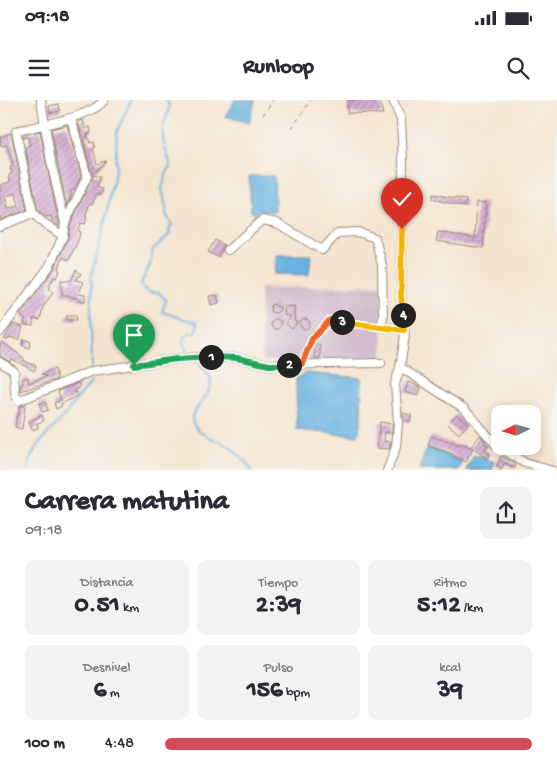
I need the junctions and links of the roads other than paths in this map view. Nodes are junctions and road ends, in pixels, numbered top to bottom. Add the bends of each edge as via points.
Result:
1 (40, 100) edge
2 (104, 100) edge
3 (393, 100) edge
4 (71, 118) junction
5 (43, 124) junction
6 (33, 213) junction
7 (65, 223) junction
8 (0, 226) edge
9 (63, 236) junction
10 (228, 250) dead end
11 (381, 327) junction
12 (404, 330) junction
13 (0, 332) edge
14 (0, 362) edge
15 (381, 362) dead end
16 (302, 364) junction
17 (400, 367) junction
18 (387, 470) edge
19 (553, 470) edge

1 - 5 street
2 - 4 street via 98,108
3 - 12 street via 402,120 401,295
4 - 5 street
4 - 7 street via 87,177
5 - 6 street via 16,131
5 - 7 street
6 - 8 street
6 - 9 street
7 - 9 street
9 - 13 street via 49,267
10 - 11 street via 262,220 277,223 322,250 338,233 358,232 375,238 382,265
11 - 12 street
11 - 16 street via 330,320 312,339
12 - 17 street
14 - 16 street via 14,371 18,401 92,371 177,359 237,358 269,365
15 - 16 street
17 - 18 street via 395,384 396,447
17 - 19 street via 465,409 496,445 525,463

